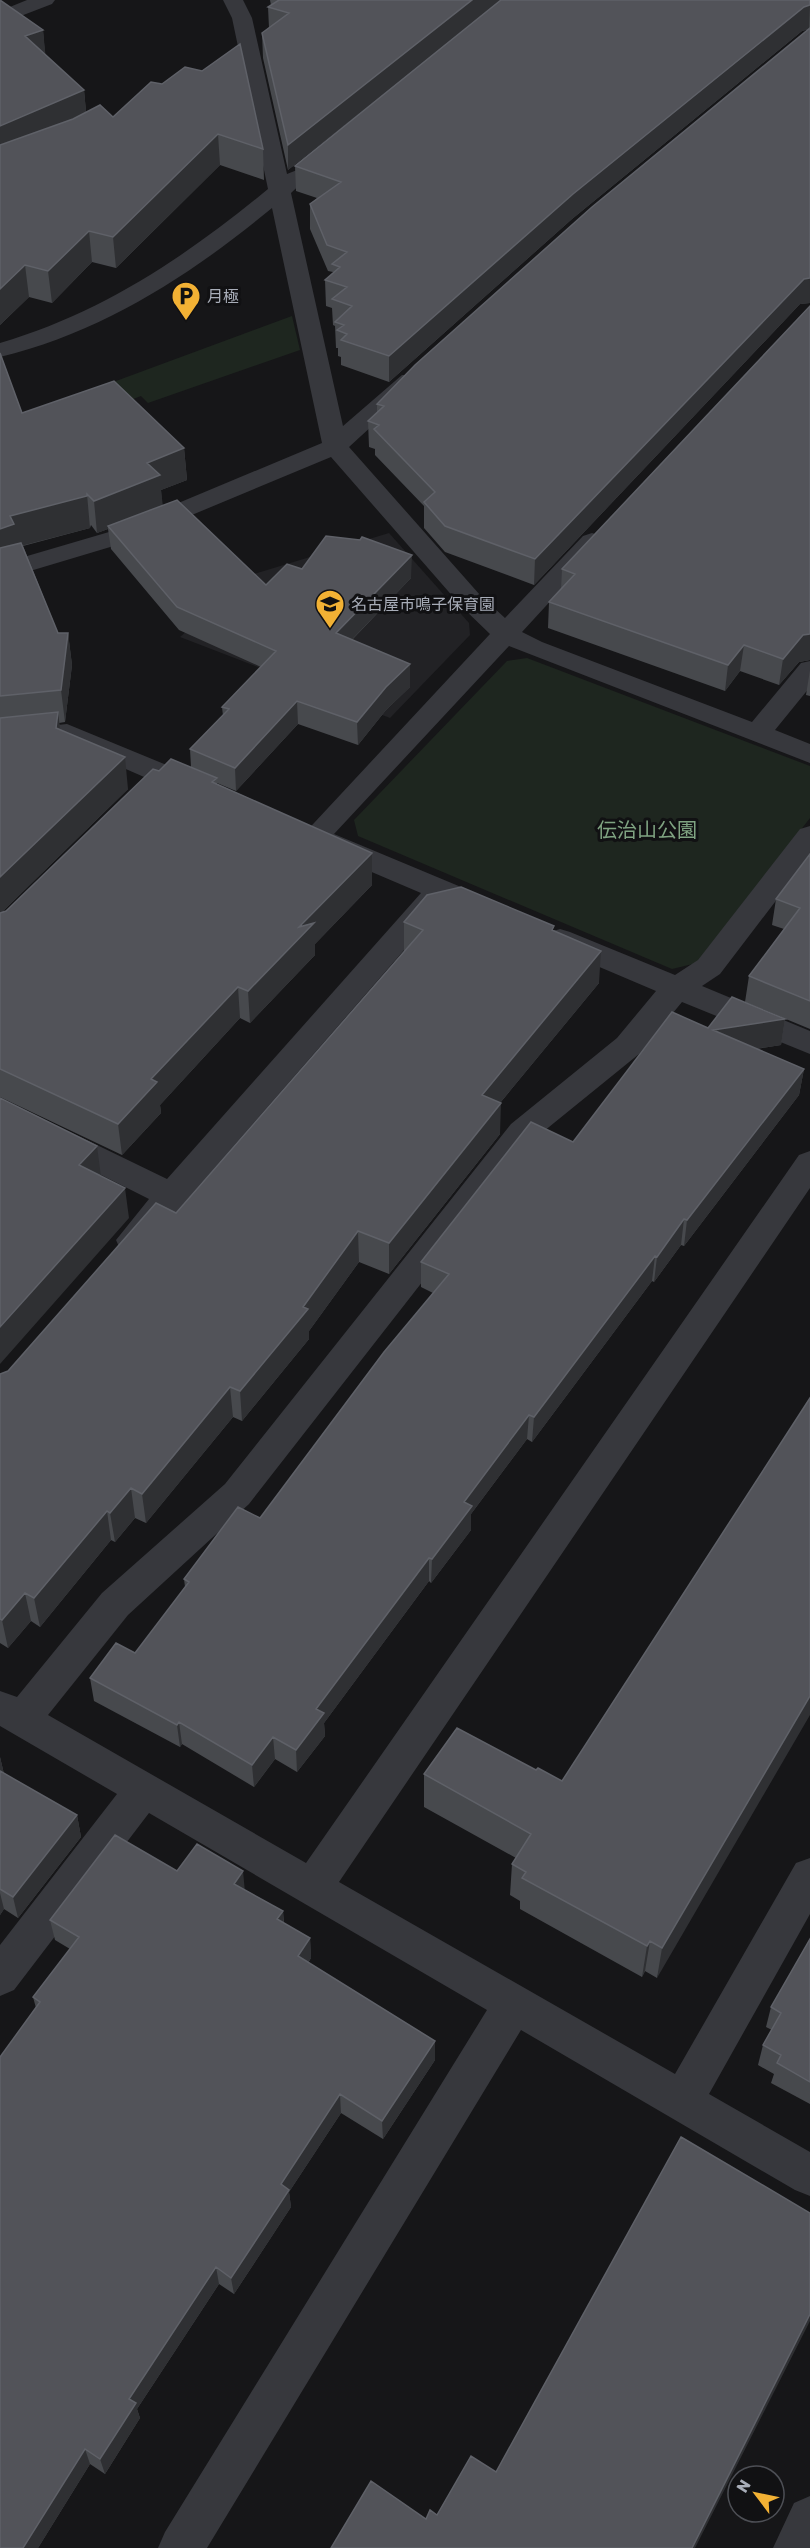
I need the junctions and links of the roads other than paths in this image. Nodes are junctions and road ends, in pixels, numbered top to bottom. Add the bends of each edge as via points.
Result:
1 (45, 0) edge
2 (233, 0) edge
3 (0, 18) edge
4 (317, 160) edge
5 (281, 190) junction
6 (0, 350) edge
7 (426, 366) edge
8 (335, 446) junction
9 (608, 524) edge
10 (0, 572) edge
11 (506, 634) junction
12 (810, 669) edge
13 (757, 734) junction
14 (0, 740) edge
15 (810, 754) edge
16 (218, 797) edge
17 (810, 836) edge
18 (441, 890) junction
19 (678, 987) junction
20 (810, 1043) edge
21 (0, 1110) edge
22 (810, 1162) edge
23 (171, 1195) junction
24 (109, 1266) edge
25 (10, 1713) edge
26 (144, 1789) junction
27 (810, 1876) edge
28 (313, 1886) junction
29 (0, 1977) edge
30 (513, 2005) junction
31 (682, 2102) junction
32 (810, 2175) edge
33 (810, 2519) edge
34 (181, 2548) edge
35 (796, 2548) edge

1 - 3 street
2 - 5 street via 242,18 240,65
4 - 5 street
5 - 6 street via 193,259 138,293 84,319
5 - 8 street
7 - 8 street
8 - 10 street via 118,537
8 - 11 street via 471,601
9 - 11 street
11 - 13 street via 533,648
11 - 18 street via 304,832
12 - 13 street
13 - 15 street
14 - 16 street via 67,733 154,783
17 - 19 street via 709,967
18 - 19 street
18 - 23 street
19 - 20 street
19 - 25 street via 628,1046 522,1132 237,1494 115,1604
21 - 23 street
22 - 28 street
23 - 24 street
25 - 26 street
26 - 28 street
26 - 29 street
27 - 31 street
28 - 30 street
30 - 31 street
30 - 34 street
31 - 32 street
33 - 35 street

